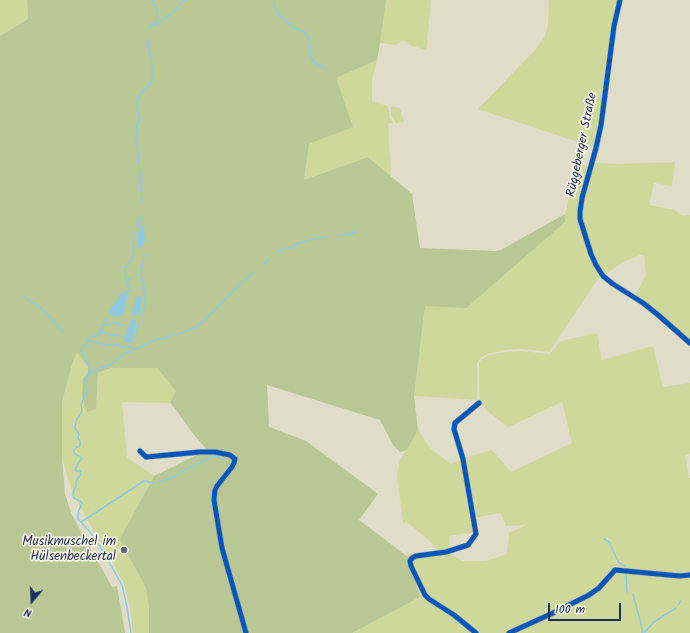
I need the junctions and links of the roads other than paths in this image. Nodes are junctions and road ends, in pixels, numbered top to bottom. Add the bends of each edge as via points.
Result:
1 (620, 0) edge
2 (690, 343) edge
3 (479, 403) dead end
4 (140, 451) dead end
5 (690, 575) edge
6 (246, 633) edge
7 (476, 633) edge
8 (509, 633) edge

1 - 2 street, Rüggeberger Straße via 614,26 601,125 582,198 580,219 591,254 603,276 643,303
3 - 7 street via 455,423 454,429 463,459 476,534 468,545 446,552 416,556 410,561 410,566 425,595
4 - 6 street via 146,457 216,452 230,455 235,459 217,486 214,500 222,548
5 - 8 street via 615,570 589,596

